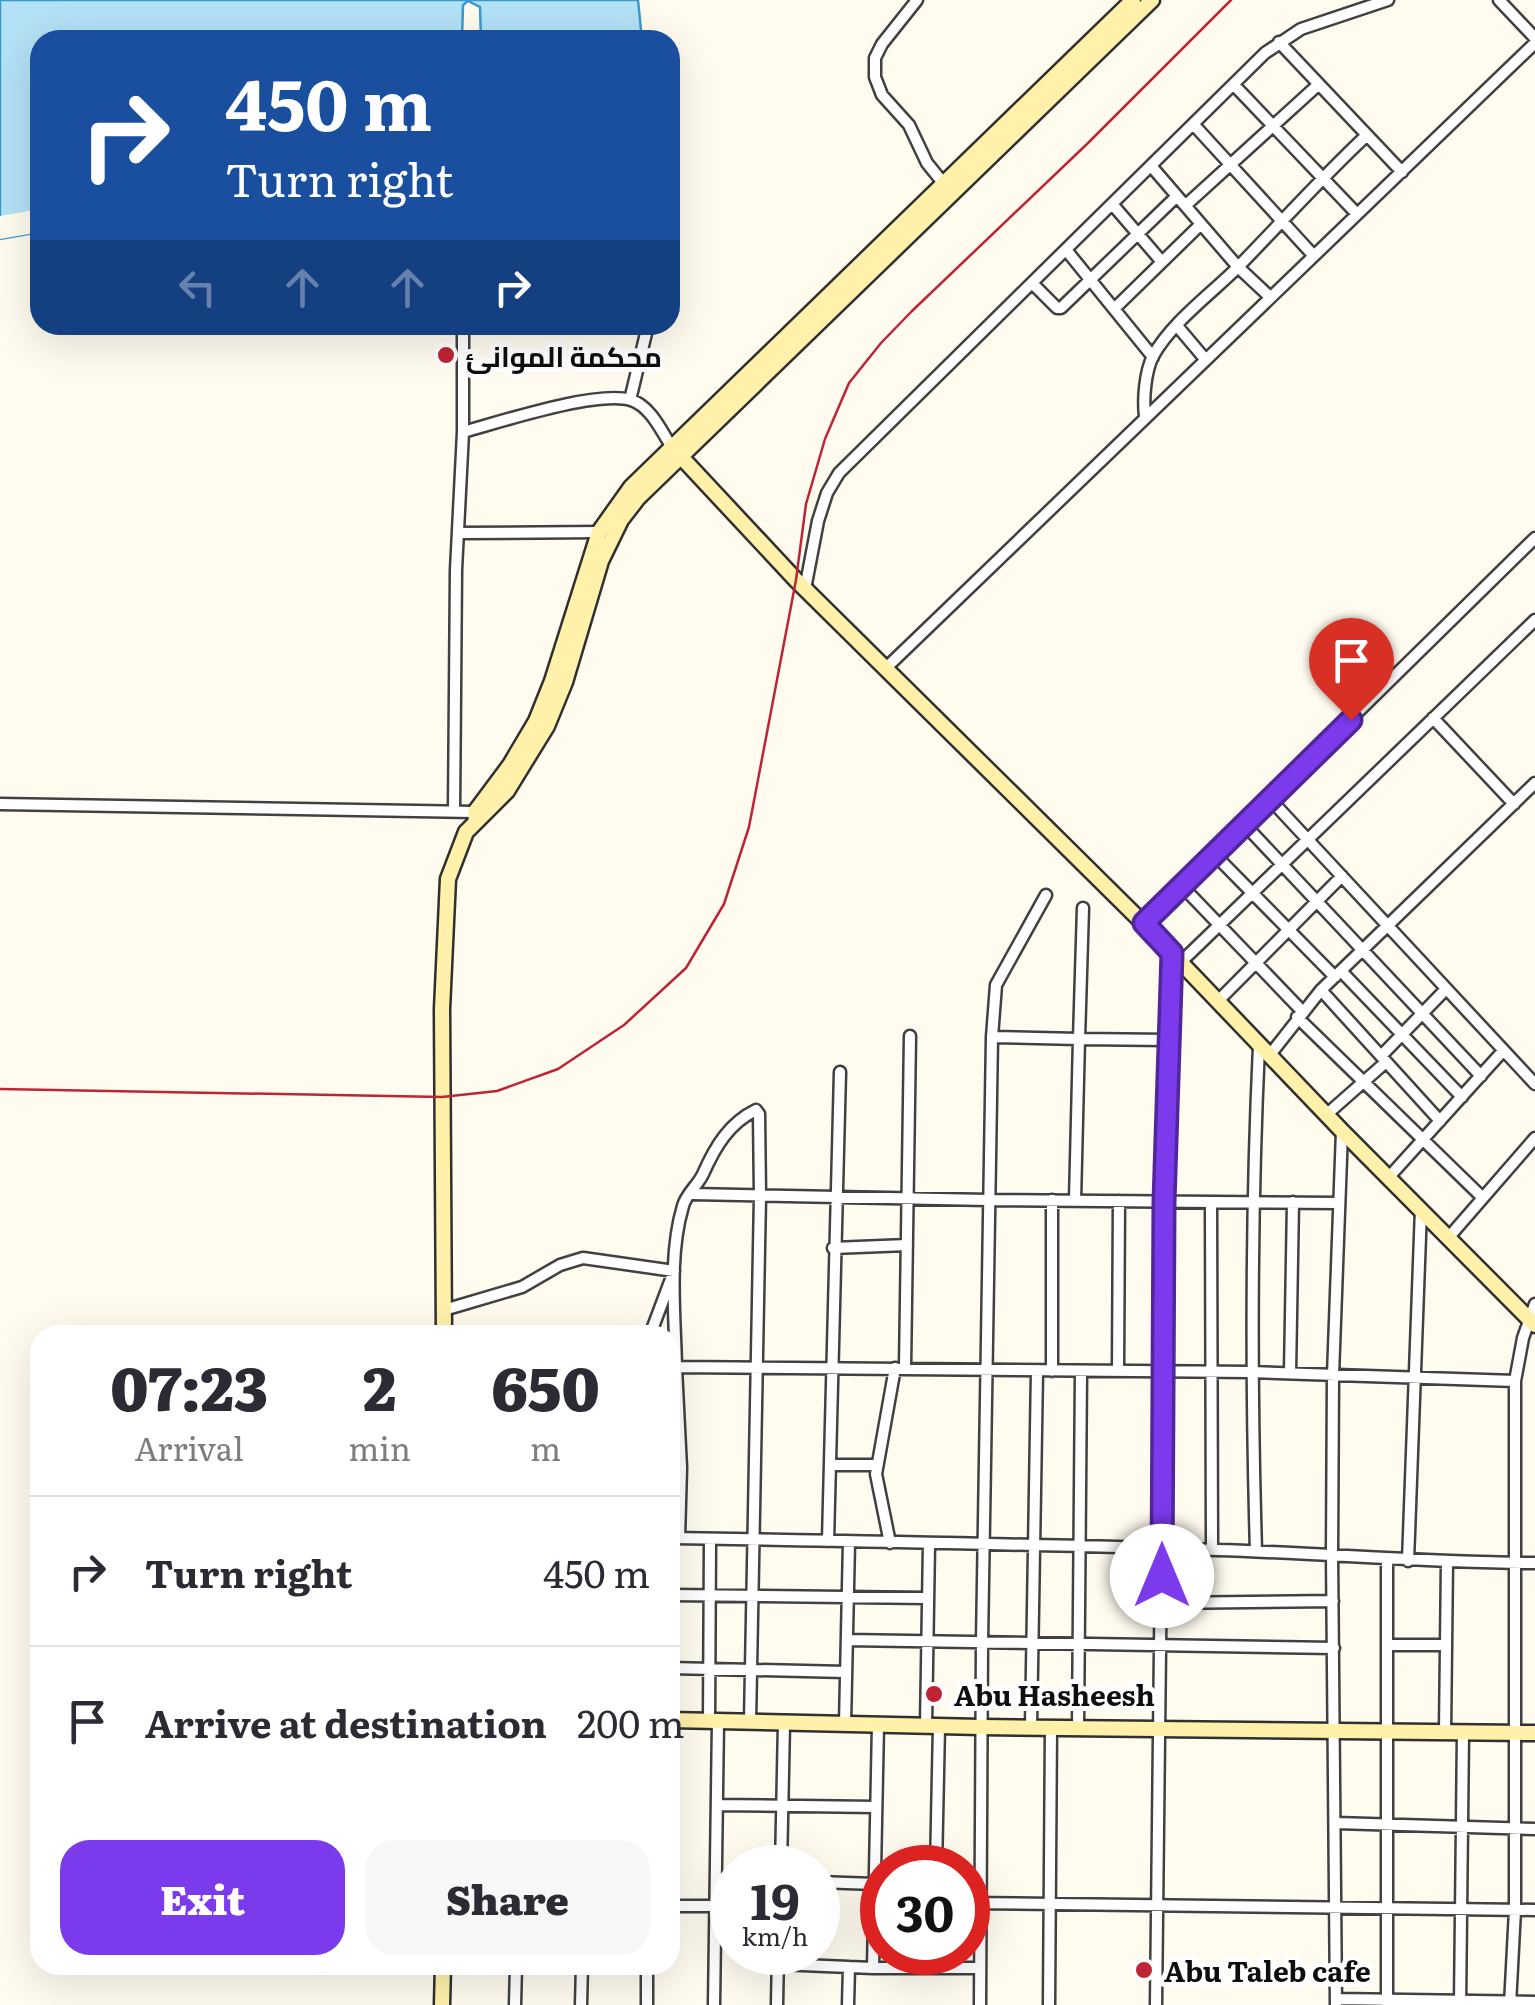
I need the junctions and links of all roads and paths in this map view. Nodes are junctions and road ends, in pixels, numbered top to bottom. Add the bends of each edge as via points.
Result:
1 (917, 0) edge
2 (1133, 0) edge
3 (1152, 0) edge
4 (1388, 0) edge
5 (1507, 3) edge
6 (1535, 41) edge
7 (1279, 42) junction
8 (1319, 84) junction
9 (1234, 85) junction
10 (1194, 125) junction
11 (1272, 125) junction
12 (1367, 135) junction
13 (1230, 164) junction
14 (1152, 167) junction
15 (1402, 172) junction
16 (1322, 178) junction
17 (948, 189) junction
18 (1177, 196) junction
19 (1113, 205) junction
20 (1186, 205) junction
21 (1356, 214) junction
22 (1283, 222) junction
23 (1201, 224) junction
24 (1137, 234) junction
25 (1067, 251) junction
26 (1313, 255) junction
27 (1162, 262) junction
28 (1238, 267) junction
29 (1091, 280) junction
30 (1033, 284) junction
31 (1269, 296) junction
32 (1114, 308) junction
33 (1178, 326) junction
34 (463, 335) edge
35 (646, 335) edge
36 (1153, 357) junction
37 (1205, 358) junction
38 (630, 400) junction
39 (1146, 416) junction
40 (463, 432) junction
41 (676, 452) junction
42 (458, 532) junction
43 (606, 532) junction
44 (1535, 538) edge
45 (806, 589) junction
46 (1535, 620) edge
47 (887, 666) junction
48 (1433, 718) junction
49 (1535, 783) edge
50 (1269, 798) junction
51 (0, 804) edge
52 (1514, 804) junction
53 (454, 812) junction
54 (476, 816) junction
55 (1244, 824) junction
56 (1309, 840) junction
57 (1214, 854) junction
58 (1283, 865) junction
59 (1342, 876) junction
60 (1180, 885) junction
61 (1046, 894) dead end
62 (1253, 894) junction
63 (1316, 900) junction
64 (1083, 908) dead end
65 (1144, 923) junction
66 (1219, 926) junction
67 (1388, 926) junction
68 (1288, 928) junction
69 (1363, 948) junction
70 (1176, 958) junction
71 (1256, 964) junction
72 (1338, 974) junction
73 (1321, 990) junction
74 (1446, 990) junction
75 (1218, 1002) junction
76 (1424, 1012) junction
77 (1300, 1014) junction
78 (910, 1036) dead end
79 (1402, 1036) junction
80 (992, 1037) junction
81 (1079, 1039) junction
82 (1168, 1040) junction
83 (1264, 1051) junction
84 (1502, 1052) junction
85 (1383, 1059) junction
86 (840, 1072) dead end
87 (1481, 1076) junction
88 (1362, 1082) junction
89 (1535, 1084) edge
90 (1462, 1097) junction
91 (1326, 1115) junction
92 (1440, 1121) junction
93 (1342, 1132) junction
94 (1535, 1138) edge
95 (1423, 1140) junction
96 (1389, 1178) junction
97 (692, 1194) junction
98 (760, 1196) junction
99 (835, 1198) junction
100 (1483, 1198) junction
101 (908, 1199) junction
102 (988, 1200) junction
103 (1052, 1200) junction
104 (1075, 1200) junction
105 (1119, 1201) junction
106 (1164, 1202) junction
107 (1212, 1202) junction
108 (1293, 1202) junction
109 (1338, 1202) junction
110 (1252, 1203) junction
111 (1421, 1208) junction
112 (1449, 1237) junction
113 (907, 1245) junction
114 (833, 1248) junction
115 (674, 1271) junction
116 (444, 1310) junction
117 (1533, 1316) edge
118 (444, 1325) edge
119 (654, 1325) edge
120 (673, 1325) edge
121 (680, 1367) edge
122 (833, 1367) junction
123 (758, 1368) junction
124 (900, 1368) junction
125 (987, 1370) junction
126 (1038, 1371) junction
127 (1052, 1371) junction
128 (1080, 1372) junction
129 (1118, 1372) junction
130 (1163, 1372) junction
131 (1210, 1372) junction
132 (1250, 1372) junction
133 (1290, 1374) junction
134 (1333, 1375) junction
135 (1414, 1376) junction
136 (1516, 1380) junction
137 (830, 1465) junction
138 (876, 1466) junction
139 (680, 1538) edge
140 (710, 1538) junction
141 (754, 1539) junction
142 (828, 1541) junction
143 (848, 1542) junction
144 (890, 1544) junction
145 (929, 1544) junction
146 (984, 1546) junction
147 (1036, 1547) junction
148 (1079, 1547) junction
149 (1162, 1550) junction
150 (1212, 1550) junction
151 (1256, 1551) junction
152 (1332, 1554) junction
153 (1388, 1560) junction
154 (1408, 1561) junction
155 (1446, 1561) junction
156 (1513, 1563) junction
157 (1535, 1564) edge
158 (680, 1594) edge
159 (709, 1595) junction
160 (752, 1596) junction
161 (848, 1596) junction
162 (928, 1598) junction
163 (1333, 1601) junction
164 (1162, 1603) junction
165 (847, 1640) junction
166 (927, 1642) junction
167 (982, 1642) junction
168 (1034, 1643) junction
169 (1078, 1644) junction
170 (1389, 1645) junction
171 (1162, 1646) junction
172 (1445, 1646) junction
173 (1334, 1648) junction
174 (680, 1668) edge
175 (708, 1669) junction
176 (751, 1670) junction
177 (846, 1672) junction
178 (680, 1720) edge
179 (713, 1721) junction
180 (750, 1722) junction
181 (784, 1723) junction
182 (844, 1724) junction
183 (878, 1725) junction
184 (932, 1726) junction
185 (1078, 1726) junction
186 (981, 1727) junction
187 (1032, 1727) junction
188 (1051, 1727) junction
189 (1161, 1728) junction
190 (1336, 1730) junction
191 (1388, 1731) junction
192 (1446, 1732) junction
193 (1463, 1732) junction
194 (1514, 1732) junction
195 (1535, 1733) edge
196 (782, 1804) junction
197 (717, 1805) junction
198 (876, 1808) junction
199 (1336, 1823) junction
200 (1387, 1826) junction
201 (1462, 1828) junction
202 (1514, 1829) junction
203 (1535, 1829) edge
204 (716, 1845) edge
205 (781, 1845) edge
206 (875, 1845) edge
207 (935, 1845) edge
208 (981, 1845) edge
209 (990, 1903) edge
210 (1050, 1903) junction
211 (1159, 1904) junction
212 (680, 1906) edge
213 (710, 1906) edge
214 (1336, 1906) junction
215 (1385, 1906) junction
216 (1462, 1907) junction
217 (1515, 1910) junction
218 (1535, 1910) edge
219 (840, 1966) edge
220 (848, 1967) junction
221 (860, 1967) edge
222 (443, 1975) edge
223 (516, 1975) edge
224 (582, 1975) edge
225 (646, 1975) edge
226 (715, 1975) edge
227 (778, 1975) edge
228 (980, 1975) edge
229 (1336, 2002) edge
230 (1388, 2002) edge
231 (1535, 2002) edge
232 (1460, 2003) edge
233 (1510, 2003) edge
234 (442, 2005) edge
235 (515, 2005) edge
236 (582, 2005) edge
237 (647, 2005) edge
238 (714, 2005) edge
239 (777, 2005) edge
240 (848, 2005) edge
241 (980, 2005) edge
242 (1048, 2005) edge
243 (1156, 2005) edge

1 - 17 street via 882,44 875,77
2 - 17 main road
3 - 17 main road
4 - 7 street
5 - 6 street
6 - 15 street
7 - 8 street
7 - 9 street
8 - 11 street
8 - 12 street
9 - 10 street
9 - 11 street
10 - 13 street
10 - 14 street
11 - 13 street
11 - 16 street
12 - 15 street
12 - 16 street
13 - 20 street
13 - 22 street
14 - 18 street
14 - 19 street
15 - 21 street
16 - 21 street
16 - 22 street
17 - 41 main road
18 - 20 street
18 - 24 street
19 - 24 street
19 - 25 street
20 - 23 street
21 - 26 street
22 - 26 street
22 - 28 street
23 - 27 street
23 - 28 street
24 - 27 street
24 - 29 street
25 - 29 street
25 - 30 street
26 - 31 street
27 - 32 street
28 - 31 street
28 - 33 street
29 - 30 street via 1061,308
29 - 32 street
30 - 45 street via 839,473 818,520
31 - 37 street
32 - 36 street
33 - 36 street
33 - 37 street
34 - 40 street
35 - 38 street
36 - 39 street
37 - 39 street
38 - 40 street via 556,408
38 - 41 street via 647,410
39 - 47 street
40 - 42 street
41 - 43 main road
41 - 45 main road
42 - 43 street
42 - 53 street
43 - 54 main road via 547,726 507,791
44 - 50 street
45 - 47 main road
46 - 48 street
47 - 65 main road
48 - 52 street
48 - 56 street
49 - 52 street
50 - 55 street
50 - 56 street
51 - 53 street
52 - 67 street
53 - 54 street
54 - 116 main road via 448,879
55 - 57 street
55 - 58 street
56 - 58 street
56 - 59 street
57 - 60 street
57 - 62 street
58 - 62 street
58 - 63 street
59 - 63 street
59 - 67 street
60 - 65 street
60 - 66 street
61 - 80 street via 996,985
62 - 66 street
62 - 68 street
63 - 68 street
63 - 69 street
64 - 81 street
65 - 70 main road
66 - 70 street
66 - 71 street
67 - 69 street
67 - 74 street
68 - 71 street
68 - 72 street
69 - 72 street
69 - 76 street
70 - 75 main road
70 - 82 street
71 - 75 street
71 - 77 street
72 - 73 street
72 - 79 street
73 - 77 street
73 - 85 street
74 - 76 street
74 - 84 street
75 - 83 main road
76 - 79 street
76 - 87 street
77 - 83 street
77 - 88 street
78 - 101 street
79 - 85 street
79 - 90 street
80 - 81 street
80 - 102 street
81 - 82 street
81 - 104 street
82 - 106 street
83 - 91 main road
83 - 110 street
84 - 87 street
84 - 89 street
85 - 88 street
85 - 92 street
86 - 99 street
87 - 90 street
88 - 91 street
88 - 95 street
90 - 92 street
91 - 93 main road
92 - 95 street
93 - 96 main road
93 - 109 street
94 - 100 street
95 - 96 street
95 - 100 street
96 - 111 main road
97 - 98 street
97 - 98 street via 719,1142 756,1110
97 - 115 street via 683,1206
98 - 99 street
98 - 123 street
99 - 101 street
99 - 114 street
100 - 112 street
101 - 102 street
101 - 113 street
102 - 103 street
102 - 125 street
103 - 104 street
103 - 127 street
104 - 105 street
105 - 106 street
105 - 129 street
106 - 107 street
106 - 130 street
107 - 110 street
107 - 131 street
108 - 109 street
108 - 110 street
108 - 133 street
109 - 134 street
110 - 132 street
111 - 112 main road
111 - 135 street
112 - 117 main road
113 - 114 street
113 - 124 street
114 - 122 street
115 - 116 street via 583,1258 522,1287
115 - 119 street
115 - 120 street
116 - 118 main road
117 - 136 street
121 - 123 street
122 - 123 street
122 - 124 street
122 - 137 street
123 - 141 street
124 - 125 street
124 - 138 street
125 - 126 street
125 - 146 street
126 - 127 street
126 - 147 street
127 - 128 street
128 - 129 street
128 - 148 street
129 - 130 street
130 - 131 street
130 - 149 street
131 - 132 street
131 - 150 street
132 - 133 street
132 - 151 street
133 - 134 street
134 - 135 street
134 - 152 street
135 - 136 street
135 - 154 street
136 - 156 street
137 - 138 street
137 - 142 street
138 - 144 street
139 - 140 street
140 - 141 street
140 - 159 street
141 - 142 street
141 - 160 street
142 - 143 street
143 - 144 street
143 - 161 street
144 - 145 street
145 - 146 street
145 - 162 street
146 - 147 street
146 - 167 street
147 - 148 street
147 - 168 street
148 - 149 street
148 - 169 street
149 - 150 street
149 - 164 street
150 - 151 street
151 - 152 street
152 - 153 street
152 - 163 street
153 - 154 street
153 - 170 street
154 - 155 street
155 - 156 street
155 - 172 street
156 - 157 street
156 - 194 street
158 - 159 street
159 - 160 street
159 - 175 street
160 - 161 street
160 - 176 street
161 - 162 street
161 - 165 street
162 - 166 street
163 - 164 street
163 - 173 street
164 - 171 street
165 - 166 street
165 - 177 street
166 - 167 street
166 - 184 street
167 - 168 street
167 - 186 street
168 - 169 street
168 - 187 street
169 - 171 street
169 - 185 street
170 - 172 street
170 - 191 street
171 - 173 street
171 - 189 street
172 - 192 street
173 - 190 street
174 - 175 street
175 - 176 street
175 - 179 street
176 - 177 street
176 - 180 street
177 - 182 street
178 - 179 main road
179 - 180 main road
179 - 197 street
180 - 181 main road
181 - 182 main road
181 - 196 street
182 - 183 main road
183 - 184 main road
183 - 198 street
184 - 186 main road
184 - 207 street
185 - 188 main road
185 - 189 main road
186 - 187 main road
186 - 208 street
187 - 188 main road
188 - 210 street
189 - 190 main road
189 - 211 street
190 - 191 main road
190 - 199 street
191 - 192 main road
191 - 200 street
192 - 193 main road
193 - 194 main road
193 - 201 street
194 - 195 main road
194 - 202 street
196 - 197 street
196 - 198 street
196 - 205 street
197 - 204 street
198 - 206 street
199 - 200 street
199 - 214 street
200 - 201 street
200 - 215 street
201 - 202 street
201 - 216 street
202 - 203 street
202 - 217 street
209 - 210 street
210 - 211 street
210 - 242 street
211 - 214 street
211 - 243 street
212 - 213 street
214 - 215 street
214 - 229 street
215 - 216 street
215 - 230 street
216 - 217 street
216 - 232 street
217 - 218 street
217 - 233 street
219 - 220 street
220 - 221 street
220 - 240 street
222 - 234 main road
223 - 235 street
224 - 236 street
225 - 237 street
226 - 238 street
227 - 239 street
228 - 241 street
229 - 230 street
230 - 232 street
231 - 233 street
232 - 233 street

